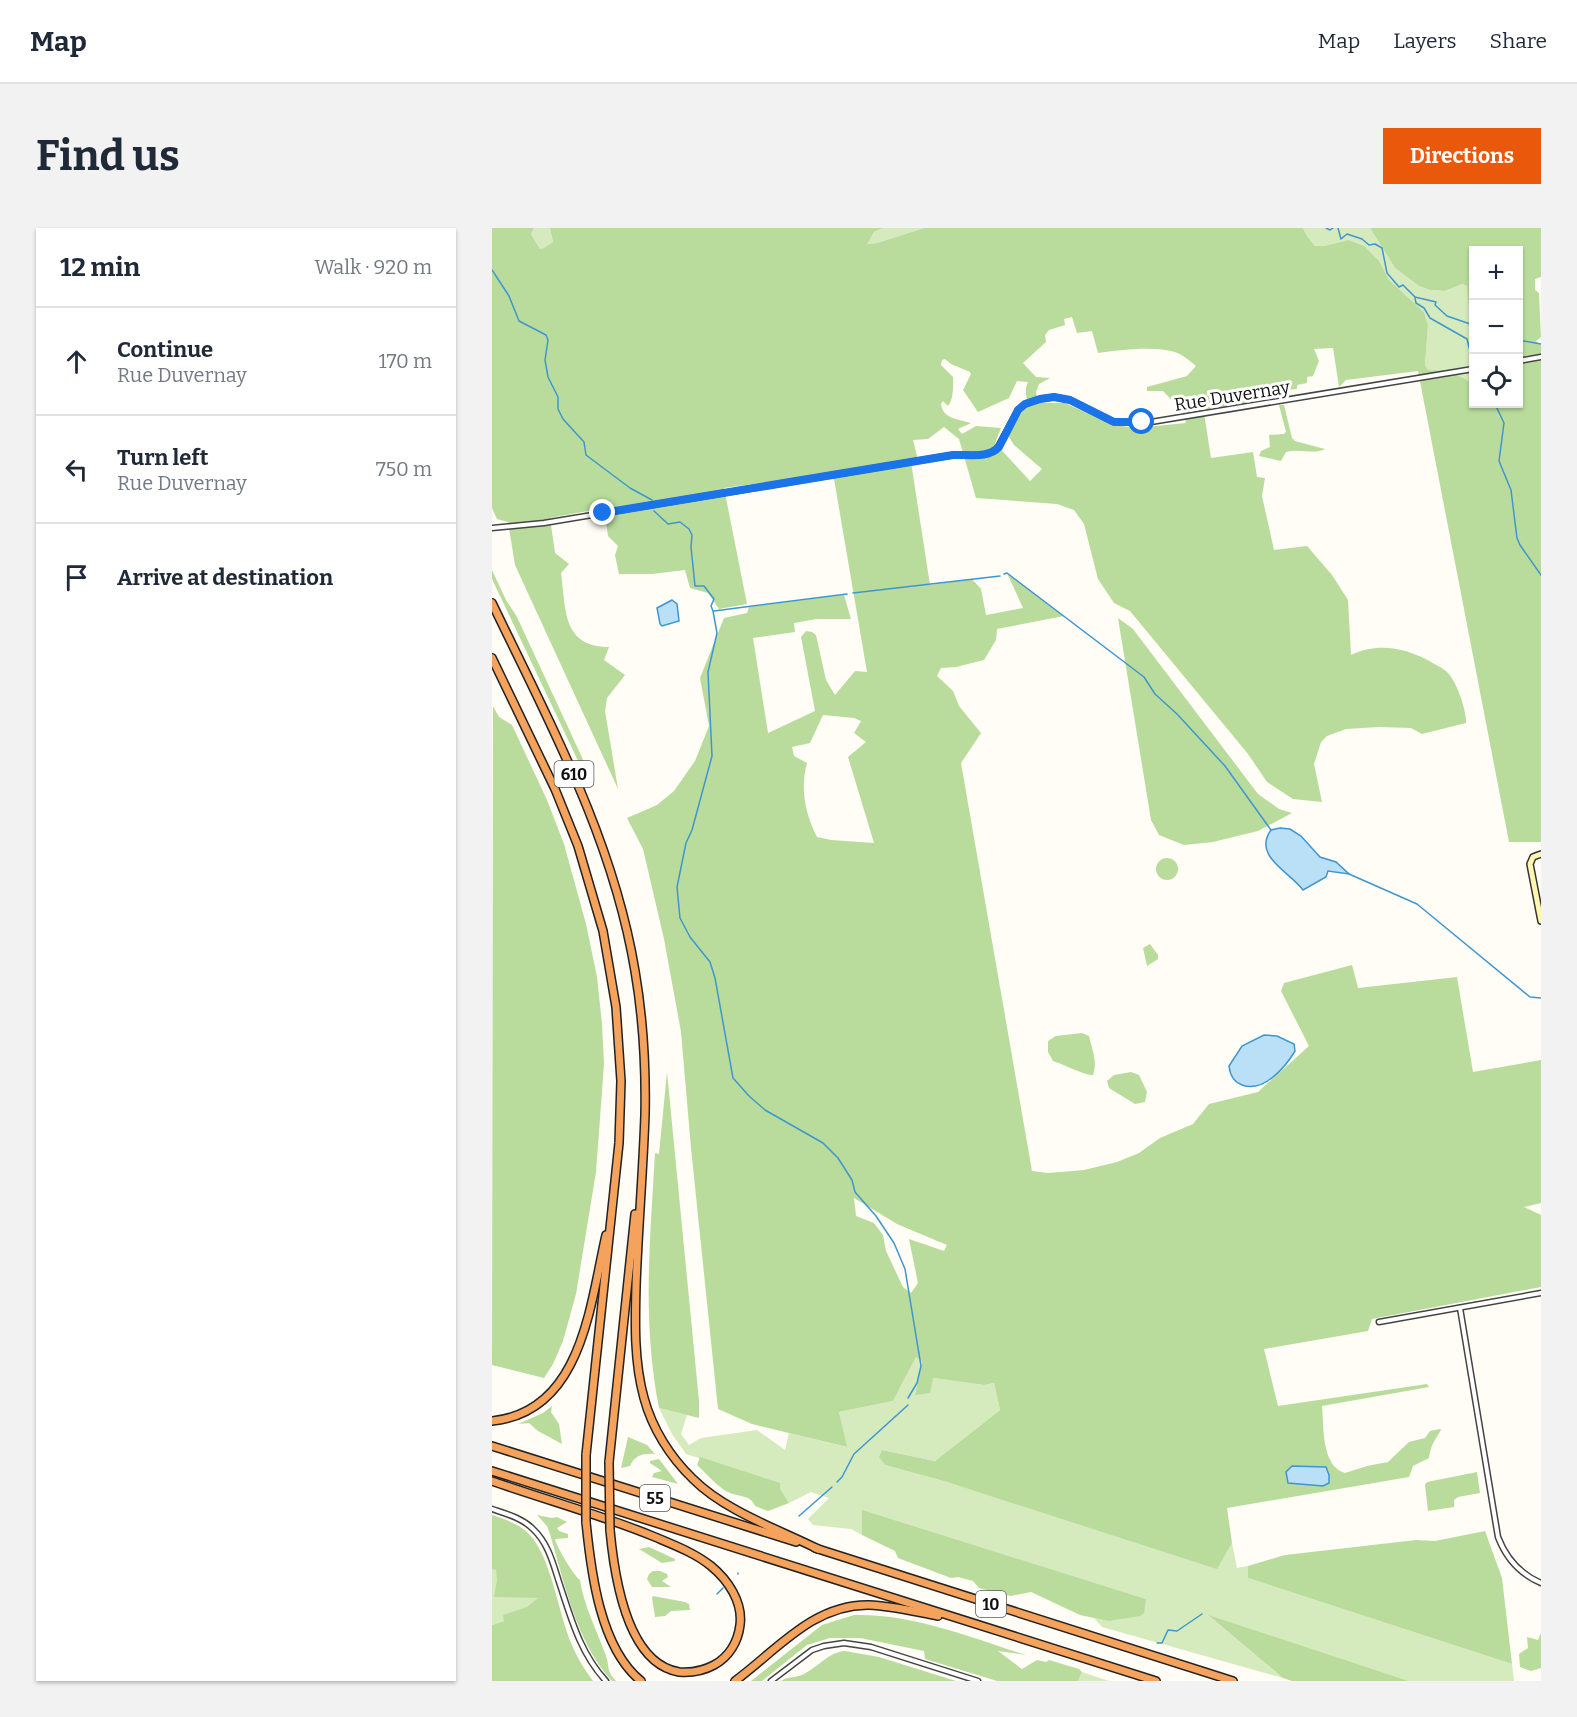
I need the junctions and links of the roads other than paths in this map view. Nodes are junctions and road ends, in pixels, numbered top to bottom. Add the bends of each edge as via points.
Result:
1 (1541, 357) edge
2 (1523, 360) edge
3 (1469, 370) edge
4 (492, 528) edge
5 (492, 603) edge
6 (492, 657) edge
7 (1541, 854) edge
8 (1541, 921) edge
9 (642, 1148) junction
10 (613, 1206) junction
11 (1541, 1293) edge
12 (1460, 1308) junction
13 (1379, 1322) dead end
14 (492, 1421) edge
15 (492, 1446) edge
16 (492, 1471) edge
17 (492, 1480) edge
18 (492, 1509) edge
19 (818, 1549) junction
20 (1541, 1583) edge
21 (962, 1620) junction
22 (606, 1681) edge
23 (641, 1681) edge
24 (735, 1681) edge
25 (771, 1681) edge
26 (978, 1681) edge
27 (1155, 1681) edge
28 (1233, 1681) edge

1 - 2 street
3 - 4 street, Rue Duvernay via 1151,422 1114,422 1070,400 1040,399 1018,410 999,447 985,454 953,455 544,523
5 - 9 highway, 610 via 588,806 617,890 632,955 642,1029
6 - 10 highway, 610 via 568,819 589,876 606,942 621,1068
7 - 8 main road via 1532,859 1530,868
9 - 17 highway, bridge via 609,1462 610,1530 616,1569 634,1633 647,1653 663,1666 682,1672 702,1670 731,1650 740,1616 736,1599 710,1565 635,1529
9 - 19 highway via 636,1344 640,1381 653,1423 677,1462 708,1492 739,1512
10 - 14 highway via 585,1324 566,1374 534,1407
10 - 23 highway, bridge via 586,1455 586,1522 594,1575 610,1636 623,1662
11 - 12 street
12 - 13 street
12 - 20 street via 1498,1537 1514,1564
15 - 19 highway, 55
16 - 21 highway, 55
18 - 22 street via 524,1522 543,1541 579,1641
19 - 28 highway, 10
21 - 24 highway via 873,1605 837,1610 805,1625
21 - 27 highway, 10
25 - 26 street via 809,1652 841,1643 867,1646

